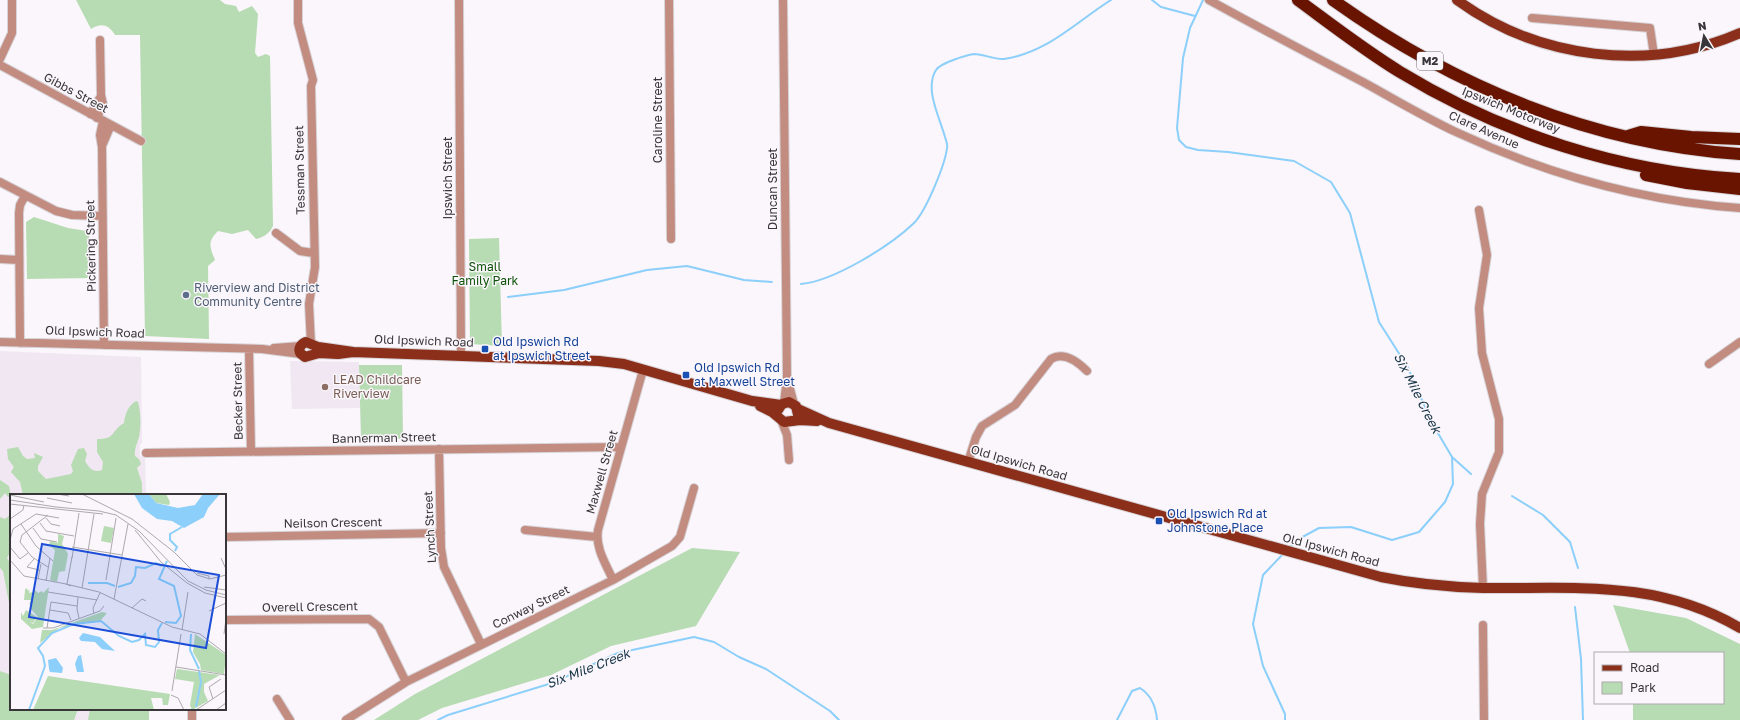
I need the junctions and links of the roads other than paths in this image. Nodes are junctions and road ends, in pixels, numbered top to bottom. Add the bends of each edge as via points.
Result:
1 (12, 0) edge
2 (298, 0) edge
3 (459, 0) edge
4 (669, 0) edge
5 (783, 0) edge
6 (1208, 0) edge
7 (1298, 0) edge
8 (1333, 0) edge
9 (1457, 0) edge
10 (1532, 18) dead end
11 (1740, 33) edge
12 (100, 40) dead end
13 (1654, 55) junction
14 (0, 59) edge
15 (0, 65) edge
16 (97, 117) junction
17 (111, 125) junction
18 (1625, 137) junction
19 (1740, 139) edge
20 (141, 141) dead end
21 (102, 147) junction
22 (1740, 154) edge
23 (1621, 162) junction
24 (1740, 179) edge
25 (0, 182) edge
26 (1740, 190) edge
27 (25, 196) junction
28 (1740, 208) edge
29 (1479, 210) dead end
30 (102, 216) junction
31 (276, 233) dead end
32 (671, 239) dead end
33 (313, 253) junction
34 (0, 259) edge
35 (19, 260) junction
36 (0, 342) edge
37 (1740, 342) edge
38 (20, 343) junction
39 (104, 345) junction
40 (306, 348) junction
41 (249, 349) junction
42 (461, 355) junction
43 (1709, 364) dead end
44 (644, 370) junction
45 (1087, 371) dead end
46 (787, 378) junction
47 (752, 401) junction
48 (782, 404) junction
49 (796, 406) junction
50 (786, 420) junction
51 (829, 423) junction
52 (622, 447) junction
53 (439, 449) junction
54 (251, 452) junction
55 (146, 453) dead end
56 (789, 460) dead end
57 (968, 462) junction
58 (694, 488) dead end
59 (525, 530) dead end
60 (441, 533) junction
61 (226, 536) edge
62 (597, 537) junction
63 (613, 580) junction
64 (1483, 588) junction
65 (226, 620) edge
66 (1483, 625) dead end
67 (1740, 628) edge
68 (481, 644) junction
69 (406, 682) junction
70 (277, 699) dead end
71 (290, 720) edge
72 (346, 720) edge
73 (1484, 720) edge

1 - 14 street via 12,33
2 - 33 street, Tessman Street via 298,23 313,80
3 - 42 street, Ipswich Street
4 - 32 street, Caroline Street
5 - 46 street, Duncan Street
6 - 28 street, Clare Avenue via 1455,131 1528,163 1590,183 1639,195
7 - 23 highway, Ipswich Motorway / M2 via 1381,60 1445,98 1542,140
8 - 18 highway, Ipswich Motorway / M2 via 1402,46 1480,87 1533,109
9 - 13 main road via 1506,29 1547,44 1579,52 1607,55
10 - 13 street via 1650,28
11 - 13 main road via 1700,46
12 - 16 street, Pickering Street via 101,95
15 - 16 street, Gibbs Street
16 - 17 street, Gibbs Street
16 - 21 street, Pickering Street
17 - 20 street, Gibbs Street
17 - 21 street, Pickering Street
18 - 19 highway via 1641,132
18 - 22 highway, Ipswich Motorway / M2 via 1676,147
21 - 30 street, Pickering Street
23 - 24 highway, Ipswich Motorway / M2 via 1675,172
23 - 26 highway via 1641,174
25 - 27 street
27 - 30 street via 56,211 72,215
27 - 35 street via 20,209
29 - 64 street via 1487,255 1479,308 1482,353 1499,419 1499,452 1482,494 1480,524
30 - 39 street, Pickering Street
31 - 33 street via 300,251
33 - 40 street, Tessman Street via 305,299
34 - 35 street
35 - 38 street
36 - 38 street, Old Ipswich Road
37 - 43 street
38 - 39 street, Old Ipswich Road
39 - 41 street, Old Ipswich Road
40 - 41 street, Old Ipswich Road
40 - 42 main road, Old Ipswich Road
41 - 54 street, Becker Street
42 - 44 main road, Old Ipswich Road via 588,360 624,364
44 - 47 main road, Old Ipswich Road
44 - 52 street, Maxwell Street
45 - 57 street via 1081,364 1066,357 1057,356 1051,359 1015,405 982,426
46 - 48 street, Duncan Street
46 - 49 street, Duncan Street
47 - 48 main road, Old Ipswich Road
47 - 50 main road, Old Ipswich Road
48 - 49 main road via 789,402
48 - 50 main road via 778,411
49 - 50 main road via 798,414
49 - 51 main road, Old Ipswich Road
50 - 51 main road, Old Ipswich Road
50 - 56 street
51 - 57 main road, Old Ipswich Road
52 - 53 street, Bannerman Street
52 - 62 street, Maxwell Street
53 - 54 street, Bannerman Street
53 - 60 street, Lynch Street
54 - 55 street, Bannerman Street
57 - 64 main road, Old Ipswich Road via 1395,580
58 - 63 street, Conway Street via 677,542
59 - 62 street
60 - 61 street, Neilson Crescent
60 - 68 street, Lynch Street via 446,572
62 - 63 street via 599,549
63 - 68 street, Conway Street
64 - 67 main road, Old Ipswich Road via 1604,588 1642,592 1693,606
65 - 69 street, Overell Crescent via 369,619 378,627
66 - 73 street
68 - 69 street, Conway Street
69 - 72 street, Conway Street
70 - 71 street

